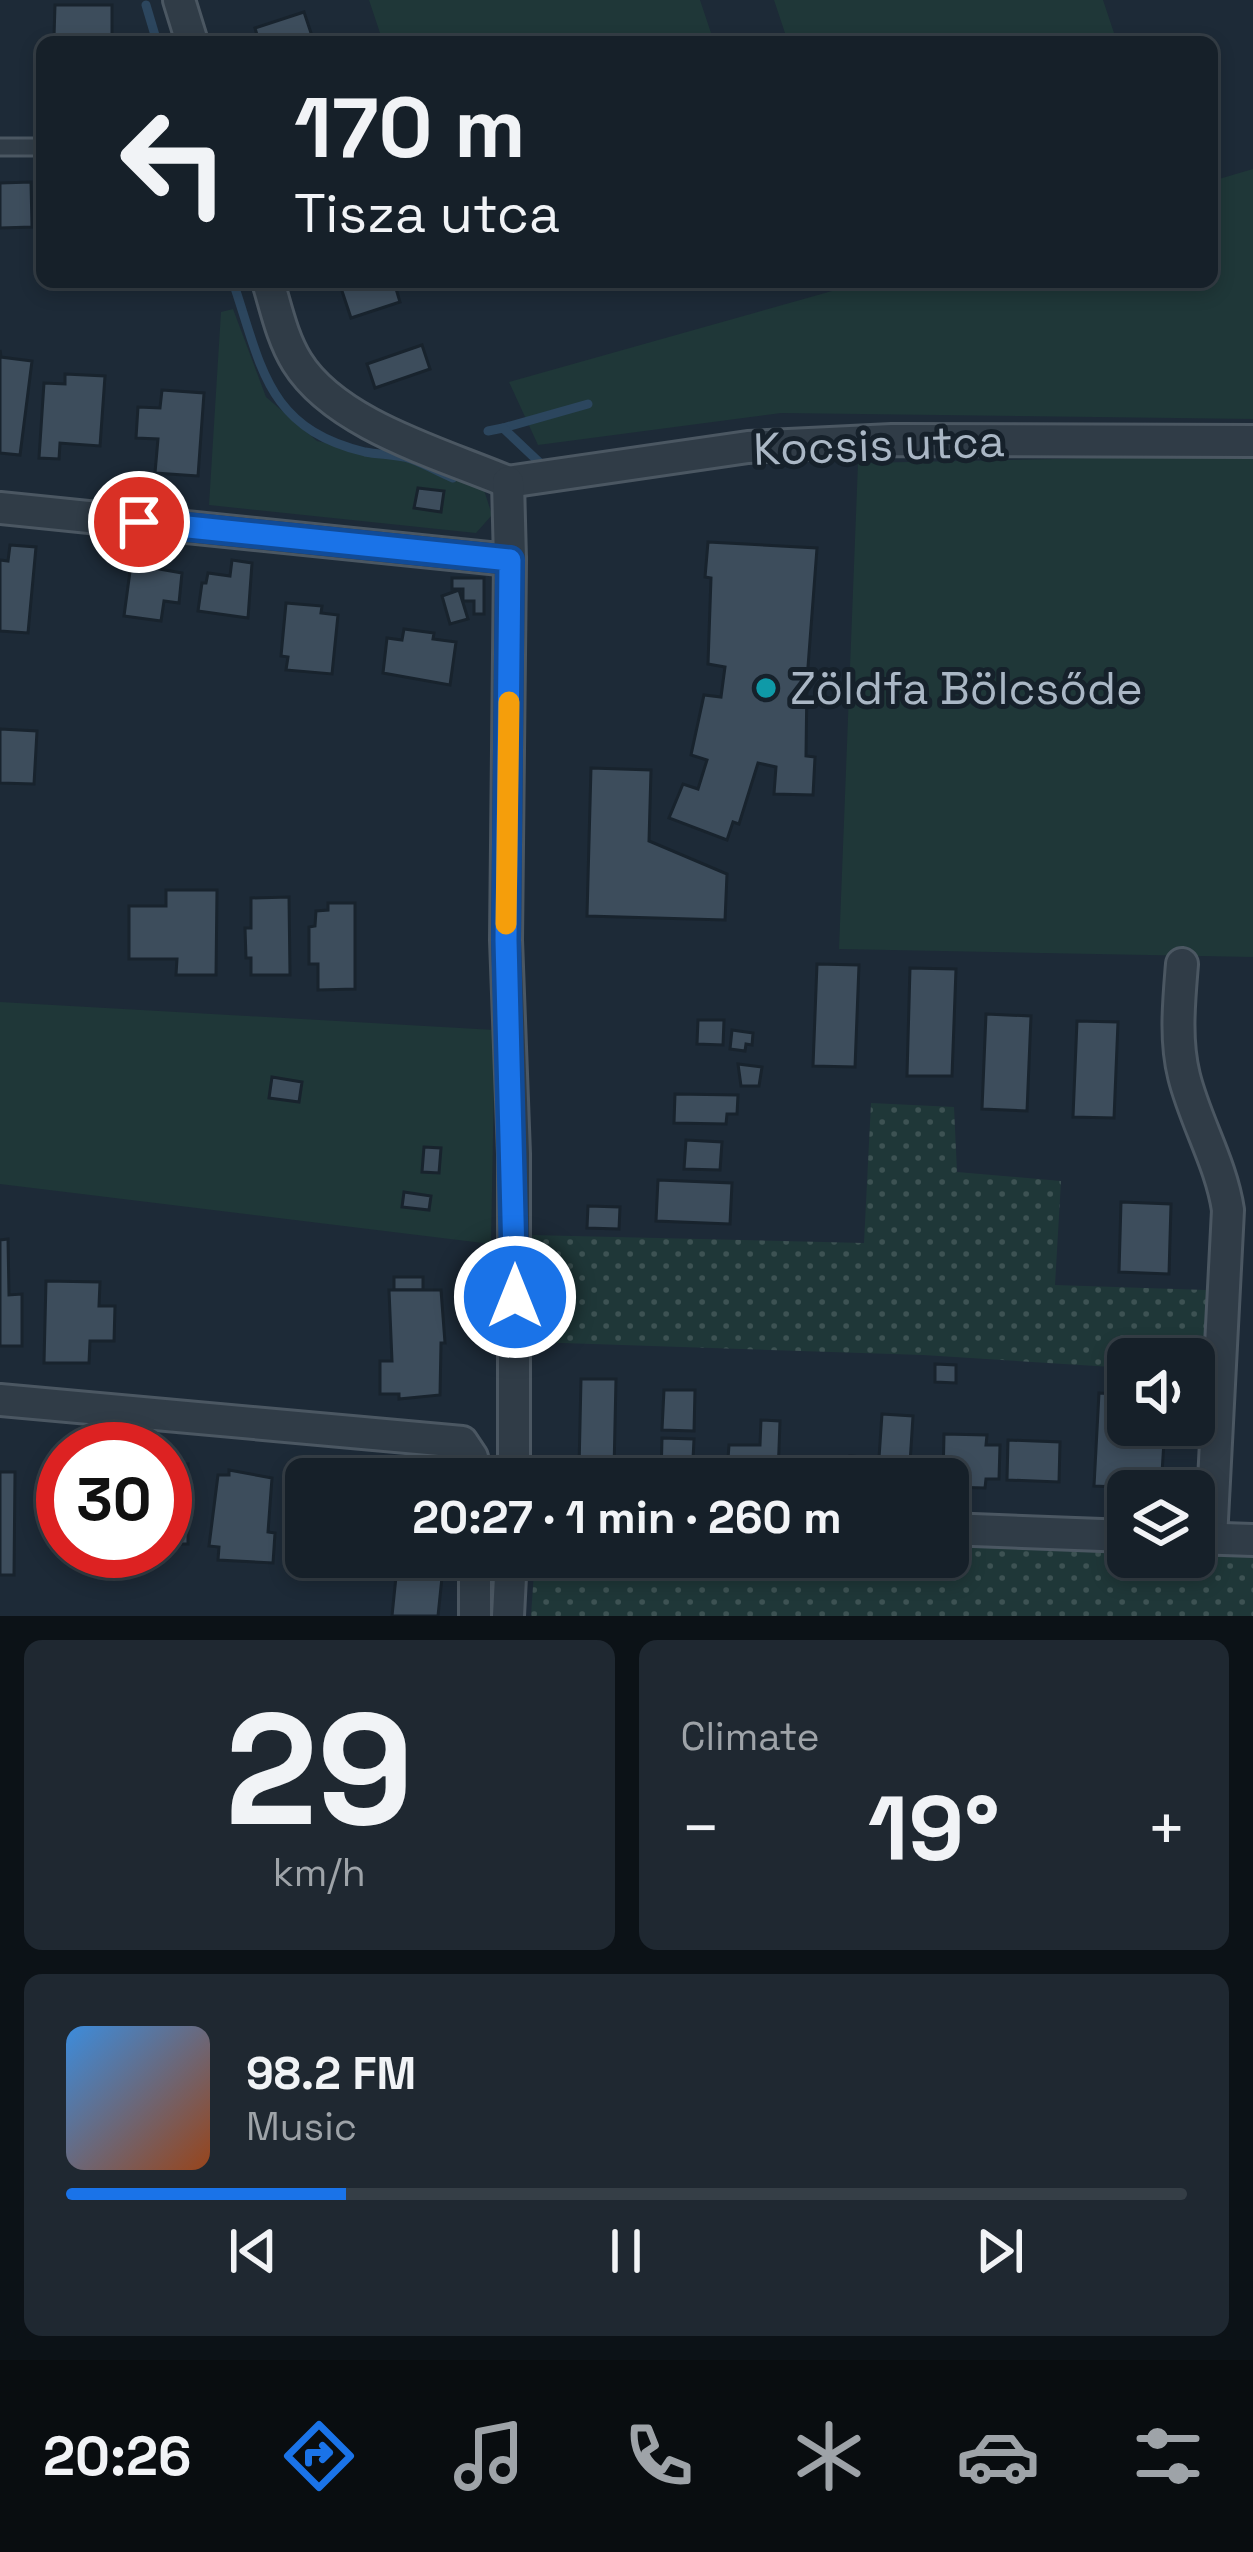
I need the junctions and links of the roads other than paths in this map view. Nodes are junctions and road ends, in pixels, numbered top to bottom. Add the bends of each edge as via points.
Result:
1 (179, 0) edge
2 (190, 36) edge
3 (0, 146) edge
4 (36, 147) edge
5 (270, 288) edge
6 (1253, 441) edge
7 (508, 482) junction
8 (0, 508) edge
9 (510, 560) junction
10 (1182, 964) dead end
11 (0, 1400) edge
12 (472, 1458) edge
13 (514, 1458) edge
14 (1208, 1470) edge
15 (969, 1530) edge
16 (1107, 1534) edge
17 (1215, 1538) edge
18 (1253, 1540) edge
19 (475, 1578) edge
20 (510, 1578) edge
21 (475, 1616) edge
22 (508, 1616) edge

1 - 2 street
3 - 4 lane
5 - 7 street via 296,361 317,388 381,428
6 - 7 street, Kocsis utca via 748,446
7 - 9 street
8 - 9 street
9 - 13 street
10 - 14 street via 1183,1072 1228,1210
11 - 12 street via 462,1442
15 - 16 street
17 - 18 street
19 - 21 street
20 - 22 street

